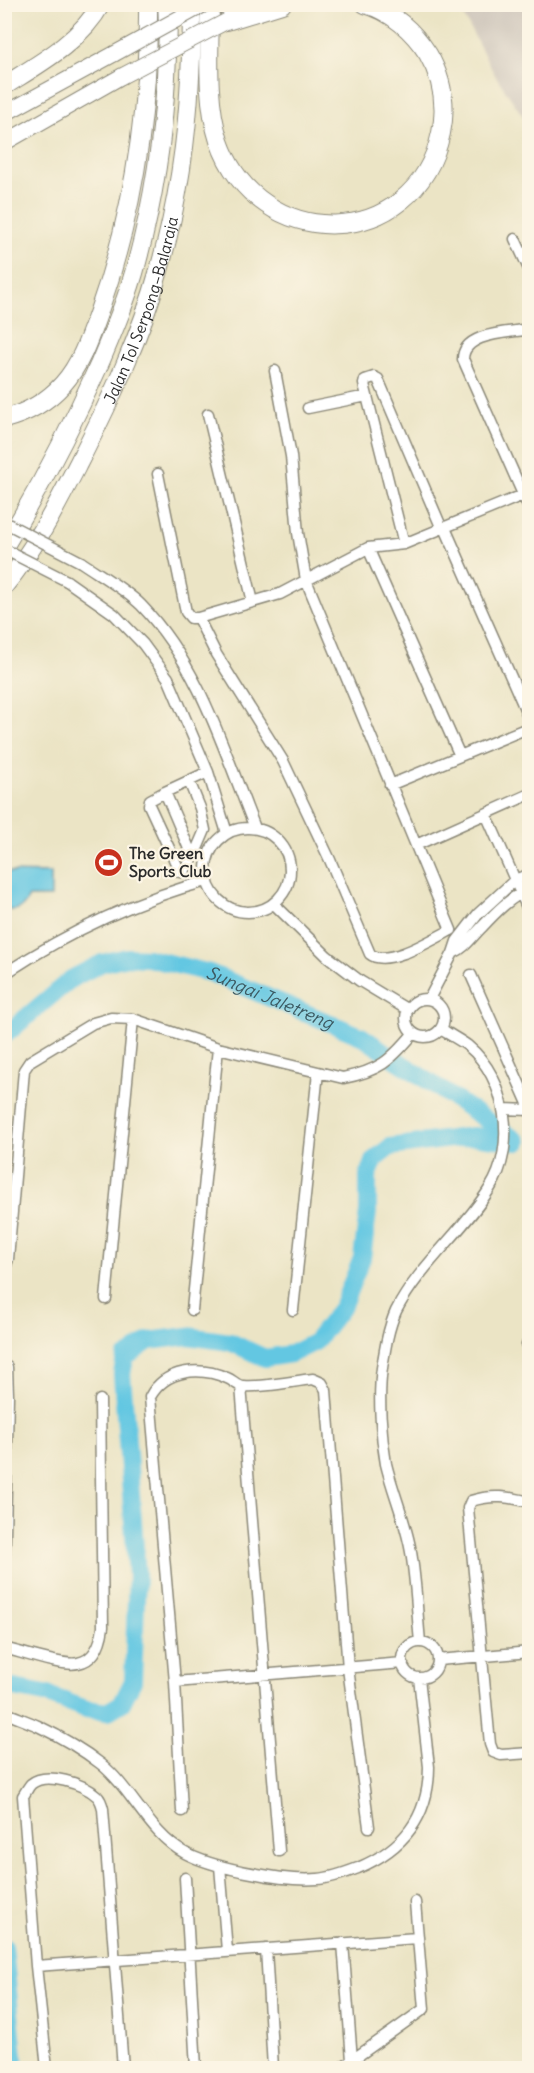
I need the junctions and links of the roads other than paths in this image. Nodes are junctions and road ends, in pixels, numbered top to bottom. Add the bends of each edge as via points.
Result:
1 (101, 4) edge
2 (148, 4) edge
3 (167, 4) edge
4 (191, 4) edge
5 (208, 4) edge
6 (259, 4) edge
7 (282, 4) edge
8 (365, 4) edge
9 (227, 21) junction
10 (4, 86) edge
11 (4, 114) edge
12 (4, 143) edge
13 (515, 239) dead end
14 (530, 272) edge
15 (530, 329) edge
16 (275, 371) dead end
17 (367, 396) junction
18 (308, 408) dead end
19 (208, 414) dead end
20 (4, 419) edge
21 (158, 474) dead end
22 (523, 495) junction
23 (530, 510) edge
24 (4, 522) edge
25 (443, 529) junction
26 (404, 544) junction
27 (4, 548) edge
28 (368, 548) junction
29 (306, 580) junction
30 (4, 586) edge
31 (253, 603) junction
32 (198, 618) junction
33 (530, 720) edge
34 (530, 726) edge
35 (460, 756) junction
36 (208, 772) junction
37 (189, 781) junction
38 (390, 785) junction
39 (165, 792) junction
40 (530, 794) edge
41 (486, 814) junction
42 (255, 828) junction
43 (227, 833) junction
44 (416, 845) junction
45 (193, 858) junction
46 (530, 874) edge
47 (515, 880) junction
48 (207, 881) junction
49 (525, 891) edge
50 (274, 904) junction
51 (530, 914) edge
52 (453, 953) junction
53 (4, 974) edge
54 (471, 975) dead end
55 (429, 999) junction
56 (408, 1010) junction
57 (133, 1019) junction
58 (441, 1029) junction
59 (413, 1034) junction
60 (218, 1048) junction
61 (318, 1072) junction
62 (503, 1109) junction
63 (530, 1109) edge
64 (4, 1271) edge
65 (106, 1299) dead end
66 (192, 1310) dead end
67 (293, 1310) dead end
68 (530, 1339) edge
69 (530, 1360) edge
70 (7, 1367) dead end
71 (241, 1386) junction
72 (100, 1400) dead end
73 (530, 1502) edge
74 (4, 1579) edge
75 (420, 1642) junction
76 (4, 1648) edge
77 (530, 1652) edge
78 (481, 1656) junction
79 (438, 1660) junction
80 (403, 1663) junction
81 (348, 1668) junction
82 (266, 1674) junction
83 (419, 1678) junction
84 (175, 1682) junction
85 (4, 1712) edge
86 (530, 1753) edge
87 (182, 1811) dead end
88 (369, 1827) dead end
89 (279, 1851) dead end
90 (220, 1866) junction
91 (185, 1878) dead end
92 (415, 1902) dead end
93 (417, 1938) junction
94 (343, 1943) junction
95 (266, 1949) junction
96 (227, 1951) junction
97 (189, 1954) junction
98 (115, 1961) junction
99 (36, 1966) junction
100 (352, 2060) junction
101 (47, 2068) edge
102 (123, 2068) edge
103 (196, 2068) edge
104 (273, 2068) edge
105 (341, 2068) edge

1 - 10 highway via 78,34
2 - 20 highway via 147,72 136,166 109,282 78,363 63,384 42,403
3 - 27 highway, Jalan Tol Serpong–Balaraja via 165,111 137,264 75,419
4 - 30 highway, Jalan Tol Serpong–Balaraja via 188,113 176,196 159,271 134,342 96,429 60,500 20,567
5 - 8 highway via 213,116 227,161 246,188 272,209 298,220 328,225 382,213 406,197 428,172 443,125 443,91 434,64 418,39 396,20
5 - 11 main road, bridge
6 - 9 main road
7 - 9 highway
9 - 12 main road, bridge
13 - 14 street
15 - 22 street via 478,338 463,351 463,359
16 - 29 street via 291,456
17 - 18 street
17 - 25 street via 364,382 377,377
17 - 26 street
19 - 31 street
21 - 32 street via 185,606 191,618
22 - 23 street
22 - 25 street
24 - 42 street, bridge via 81,562 139,603 170,638 196,684
25 - 26 street
25 - 33 street
26 - 28 street
27 - 36 street, bridge via 67,581 114,614 143,644 168,678
28 - 29 street
28 - 35 street
29 - 31 street
29 - 38 street
31 - 32 street
32 - 44 street via 283,761 375,958 391,958 451,930
34 - 35 street
35 - 38 street
36 - 37 street
36 - 43 street
37 - 39 street
37 - 45 street via 205,830
38 - 44 street
39 - 45 street
39 - 45 street via 150,800 149,805 180,872 185,872
40 - 41 street
41 - 44 street
41 - 47 street
42 - 43 street
42 - 50 street via 274,837 287,853 291,867 284,894
43 - 48 street via 209,853
46 - 47 street
47 - 49 street
47 - 52 street via 478,914 457,941
48 - 50 street via 212,894 234,911 262,911
48 - 53 street via 107,915
49 - 51 street
49 - 52 street via 489,919 463,949
50 - 56 street via 327,956
52 - 55 street
54 - 63 street
55 - 56 street via 416,1001
55 - 58 street via 443,1011
56 - 59 street via 406,1023
57 - 60 street
57 - 64 street via 111,1018 93,1023 26,1065
57 - 65 street
58 - 59 street via 425,1038
58 - 62 street via 480,1059 489,1071
59 - 61 street via 389,1061 360,1074 343,1078
60 - 61 street
60 - 66 street
61 - 67 street
62 - 63 street
62 - 75 street via 504,1151 492,1186 439,1250 396,1311 382,1371 386,1463 411,1551
68 - 69 street
70 - 74 street
71 - 81 street via 313,1379 326,1390
71 - 82 street
71 - 84 street via 207,1371 190,1370 156,1386 150,1397
72 - 76 street via 101,1639 95,1652 80,1663
73 - 78 street via 484,1497 471,1501 468,1508
75 - 79 street via 434,1650
75 - 80 street via 405,1651
77 - 78 street
78 - 79 street
78 - 86 street via 491,1749 501,1755
79 - 83 street via 430,1675
80 - 81 street
80 - 83 street via 408,1674
81 - 82 street
81 - 88 street
82 - 84 street
82 - 89 street
83 - 90 street via 429,1781 422,1809 403,1840 373,1861 319,1879 281,1879
84 - 87 street
85 - 90 street via 39,1726 101,1764 166,1840 184,1853
90 - 96 street
91 - 97 street
92 - 93 street
93 - 94 street
93 - 100 street via 424,2009
94 - 95 street
94 - 100 street
95 - 96 street
95 - 104 street
96 - 97 street
97 - 98 street
97 - 103 street
98 - 99 street
98 - 99 street via 101,1803 98,1797 76,1785 45,1779 30,1785 23,1796
98 - 102 street
99 - 101 street
100 - 105 street

